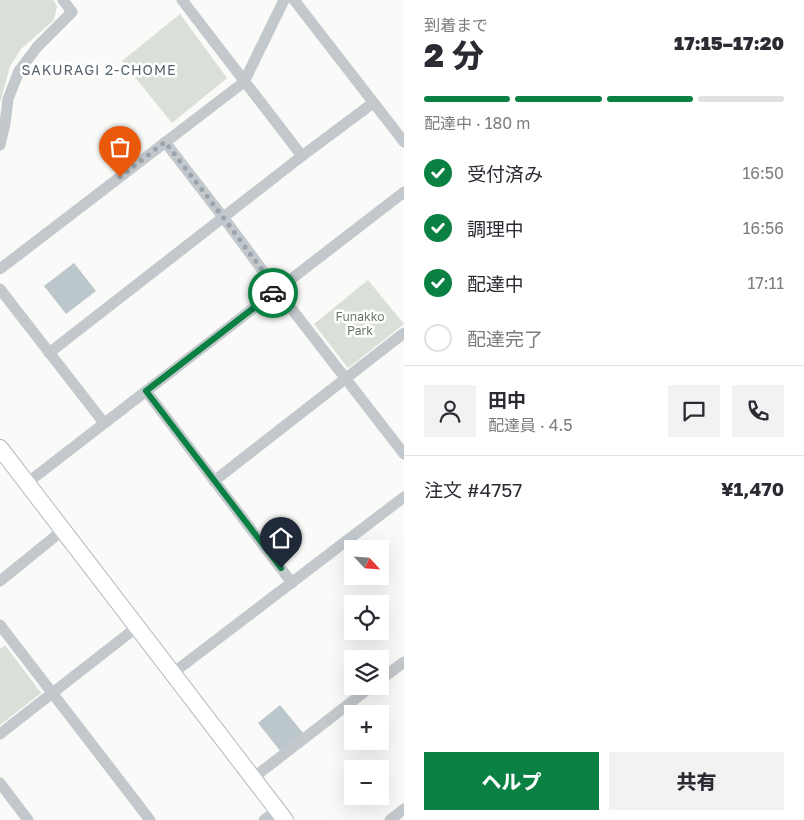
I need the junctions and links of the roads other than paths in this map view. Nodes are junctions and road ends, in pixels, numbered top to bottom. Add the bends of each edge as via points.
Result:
1 (63, 0) edge
2 (182, 0) edge
3 (284, 0) edge
4 (294, 0) edge
5 (244, 82) junction
6 (373, 103) junction
7 (165, 142) junction
8 (404, 142) edge
9 (0, 145) edge
10 (302, 156) junction
11 (404, 192) edge
12 (223, 217) junction
13 (0, 269) edge
14 (0, 289) edge
15 (277, 290) junction
16 (404, 334) edge
17 (49, 353) junction
18 (346, 378) junction
19 (146, 391) junction
20 (104, 423) junction
21 (0, 448) edge
22 (404, 454) edge
23 (214, 481) junction
24 (27, 483) junction
25 (404, 497) edge
26 (63, 530) junction
27 (0, 581) edge
28 (292, 583) junction
29 (0, 625) edge
30 (137, 627) junction
31 (404, 662) edge
32 (389, 673) edge
33 (173, 674) junction
34 (52, 693) junction
35 (360, 695) edge
36 (0, 734) edge
37 (253, 778) junction
38 (0, 783) edge
39 (404, 809) edge
40 (276, 817) edge
41 (28, 820) edge
42 (150, 820) edge
43 (390, 820) edge

1 - 9 street via 72,12 37,47 19,71 8,100
2 - 5 street
3 - 5 street
4 - 6 street
5 - 7 street
5 - 10 street
6 - 8 street
6 - 10 street
7 - 12 street
7 - 13 street
10 - 12 street
11 - 15 street
12 - 15 street
12 - 17 street
14 - 17 street
15 - 18 street
15 - 19 street
16 - 18 street
17 - 20 street
18 - 22 street
18 - 23 street
19 - 20 street
19 - 23 street
20 - 24 street
21 - 24 street
23 - 28 street
24 - 26 street
25 - 28 street
26 - 27 street
26 - 30 street
28 - 33 street
29 - 34 street
30 - 33 street
30 - 34 street
31 - 32 street
33 - 37 street
34 - 36 street
34 - 42 street
35 - 37 street
37 - 40 street
38 - 41 street
39 - 43 street

